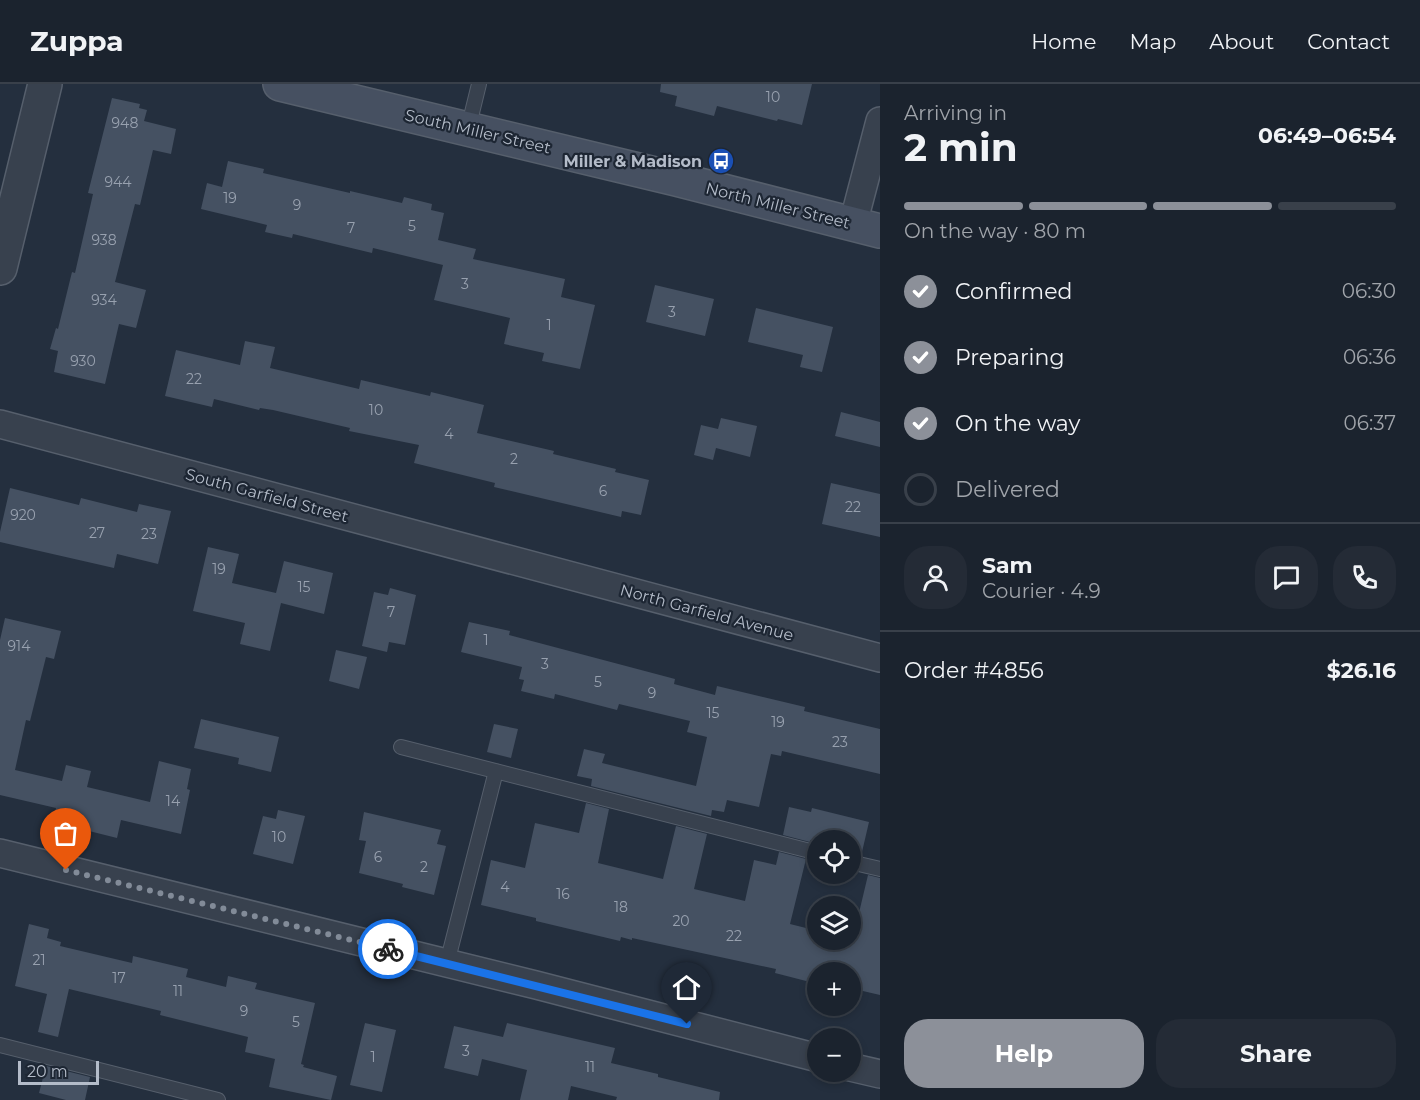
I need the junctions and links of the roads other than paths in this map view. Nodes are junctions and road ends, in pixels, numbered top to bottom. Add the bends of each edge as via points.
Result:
1 (45, 84) edge
2 (280, 84) edge
3 (479, 84) edge
4 (880, 121) edge
5 (468, 129) junction
6 (676, 179) joint
7 (867, 227) edge
8 (0, 268) edge
9 (0, 424) edge
10 (535, 566) joint
11 (880, 658) edge
12 (401, 747) dead end
13 (496, 771) junction
14 (807, 850) edge
15 (0, 853) edge
16 (861, 865) edge
17 (880, 869) edge
18 (447, 963) junction
19 (0, 1045) edge
20 (807, 1055) edge
21 (861, 1070) edge
22 (880, 1074) edge
23 (218, 1100) edge

1 - 8 street
2 - 5 main road, South Miller Street
3 - 5 lane
4 - 7 street
5 - 6 main road, South Miller Street
6 - 7 main road, North Miller Street
9 - 10 street, South Garfield Street
10 - 11 street, North Garfield Avenue
12 - 13 lane
13 - 14 lane
13 - 18 lane
15 - 18 street
16 - 17 lane
18 - 20 street
19 - 23 lane
21 - 22 street

